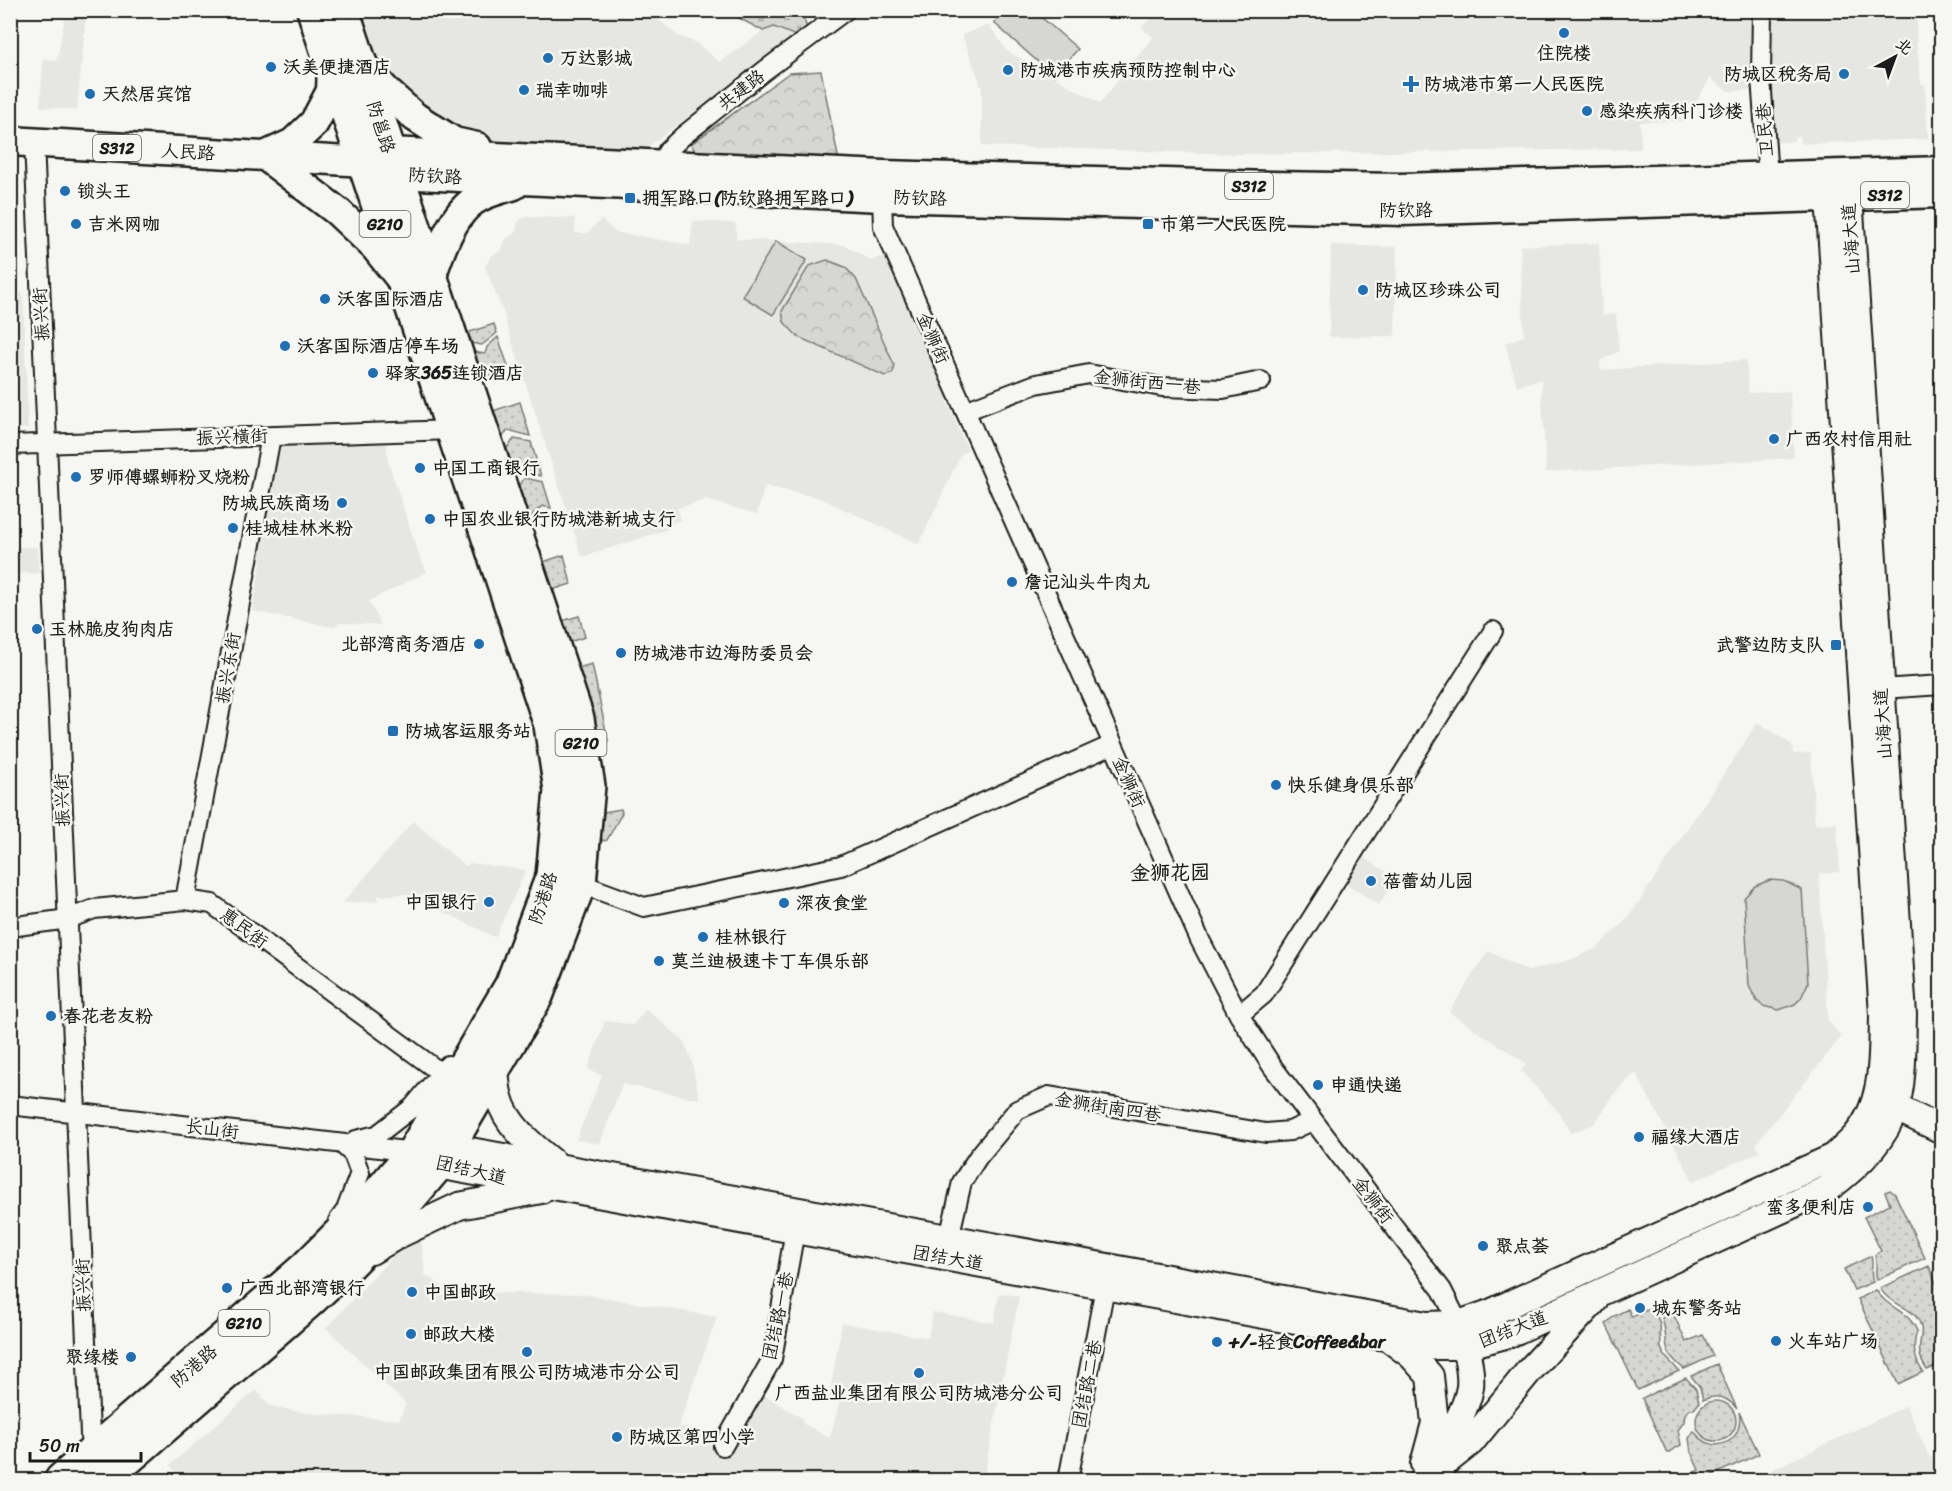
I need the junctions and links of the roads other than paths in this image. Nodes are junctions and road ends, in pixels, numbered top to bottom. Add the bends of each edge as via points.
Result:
1 (314, 10) edge
2 (342, 10) edge
3 (846, 10) edge
4 (1762, 10) edge
5 (345, 62) junction
6 (22, 142) edge
7 (265, 156) junction
8 (383, 163) junction
9 (526, 170) junction
10 (1941, 171) edge
11 (661, 176) junction
12 (1768, 177) junction
13 (1838, 189) junction
14 (1941, 193) edge
15 (882, 197) junction
16 (418, 282) junction
17 (1261, 381) dead end
18 (965, 411) junction
19 (453, 430) junction
20 (271, 436) junction
21 (47, 444) junction
22 (10, 445) edge
23 (1493, 631) dead end
24 (1941, 685) edge
25 (1881, 689) junction
26 (1112, 744) junction
27 (579, 883) junction
28 (185, 900) junction
29 (68, 919) junction
30 (10, 927) edge
31 (512, 985) junction
32 (1239, 1015) junction
33 (495, 1068) junction
34 (441, 1073) junction
35 (1886, 1103) junction
36 (10, 1106) edge
37 (76, 1113) junction
38 (1312, 1121) junction
39 (1941, 1130) edge
40 (342, 1144) junction
41 (433, 1155) junction
42 (1807, 1170) joint
43 (557, 1177) junction
44 (1818, 1194) joint
45 (796, 1221) junction
46 (949, 1238) junction
47 (306, 1269) junction
48 (343, 1269) junction
49 (1105, 1287) junction
50 (1605, 1291) junction
51 (1462, 1335) junction
52 (1388, 1338) junction
53 (723, 1446) dead end
54 (96, 1469) edge
55 (62, 1480) edge
56 (1068, 1480) edge
57 (1422, 1480) edge

1 - 5 highway, 防邕路 / G210
2 - 5 highway, 防邕路 / G210
3 - 11 street, 共建路 via 683,136 668,150
4 - 12 street, 卫民巷 via 1761,77
5 - 7 main road via 314,123 294,143
5 - 8 highway, 防邕路 / G210
5 - 9 main road via 454,142
6 - 7 main road, 人民路 / S312
6 - 21 street, 振兴街
7 - 8 main road, 人民路 / S312
7 - 16 main road via 338,212
8 - 9 main road, 防钦路 / S312
8 - 16 highway, 防港路 / G210
9 - 11 main road, 防钦路 / S312
9 - 16 main road via 476,198 456,219
10 - 13 main road, 防钦路 / S312
11 - 12 main road, 防钦路 / S312 via 883,175 1401,188
11 - 15 main road, 防钦路 / S312
12 - 13 main road, 防钦路 / S312
13 - 14 main road, 防钦路 / S312
13 - 15 main road, 防钦路 / S312 via 1402,211
13 - 25 main road, 山海大道
13 - 35 main road, 山海大道 via 1883,1015 1881,1069
15 - 18 street, 金狮街 via 883,226
16 - 19 highway, 防港路 / G210
16 - 27 highway, 防港路 / G210 via 577,719 588,786
17 - 18 street, 金狮街西一巷 via 1223,389 1172,388 1089,374 1036,384
18 - 26 street, 金狮街
19 - 20 street, 振兴横街
19 - 31 highway, 防港路 / G210 via 551,725 561,790 553,876
20 - 21 street, 振兴横街
20 - 28 street, 振兴东街
21 - 22 street, 振兴横街
21 - 29 street, 振兴街
23 - 32 street via 1264,994
24 - 25 street
25 - 35 main road, 山海大道 via 1903,1015 1901,1070
26 - 27 street via 841,866 645,907
26 - 32 street, 金狮街 via 1200,940
27 - 33 highway, 防港路 / G210 via 537,996
28 - 29 street, 惠民街 via 94,909
28 - 34 street, 惠民街 via 212,904
29 - 30 street, 惠民街
29 - 37 street, 振兴街
31 - 34 street
31 - 41 highway, 防港路 / G210
32 - 38 street, 金狮街
33 - 41 highway, 防港路 / G210
33 - 43 main road via 499,1098 509,1120
34 - 40 street via 413,1107 377,1135
35 - 39 main road
35 - 42 main road, 山海大道 via 1834,1157
35 - 44 main road, 山海大道 via 1882,1135 1871,1150 1848,1174
36 - 37 street, 长山街
37 - 40 street, 长山街
37 - 54 street, 振兴街
38 - 46 street, 金狮街南四巷 via 1290,1131 1266,1132 1049,1096 1017,1110 978,1157 962,1182
38 - 51 street, 金狮街 via 1442,1290
40 - 41 street, 长山街
40 - 47 street via 352,1154 360,1173 346,1210
41 - 43 main road, 团结大道
41 - 47 highway, 防港路 / G210 via 370,1204
41 - 48 highway, 防港路 / G210 via 387,1224
42 - 51 main road, 团结大道 via 1490,1314
43 - 45 main road, 团结大道
43 - 48 main road via 459,1206 398,1235
44 - 50 main road, 团结大道
45 - 46 main road, 团结大道
45 - 49 main road, 团结大道
45 - 53 street, 团结路一巷 via 772,1359
46 - 51 main road, 团结大道 via 1426,1324
47 - 54 highway, 防港路 / G210
48 - 54 highway, 防港路 / G210 via 305,1304
49 - 52 main road, 团结大道
49 - 56 street, 团结路二巷
50 - 51 main road, 团结大道 via 1509,1334
50 - 57 main road via 1536,1362 1471,1443
51 - 52 main road, 团结大道 via 1434,1346
51 - 57 main road via 1470,1388 1452,1435
52 - 57 main road via 1430,1376 1435,1423
54 - 55 highway, 防港路 / G210

